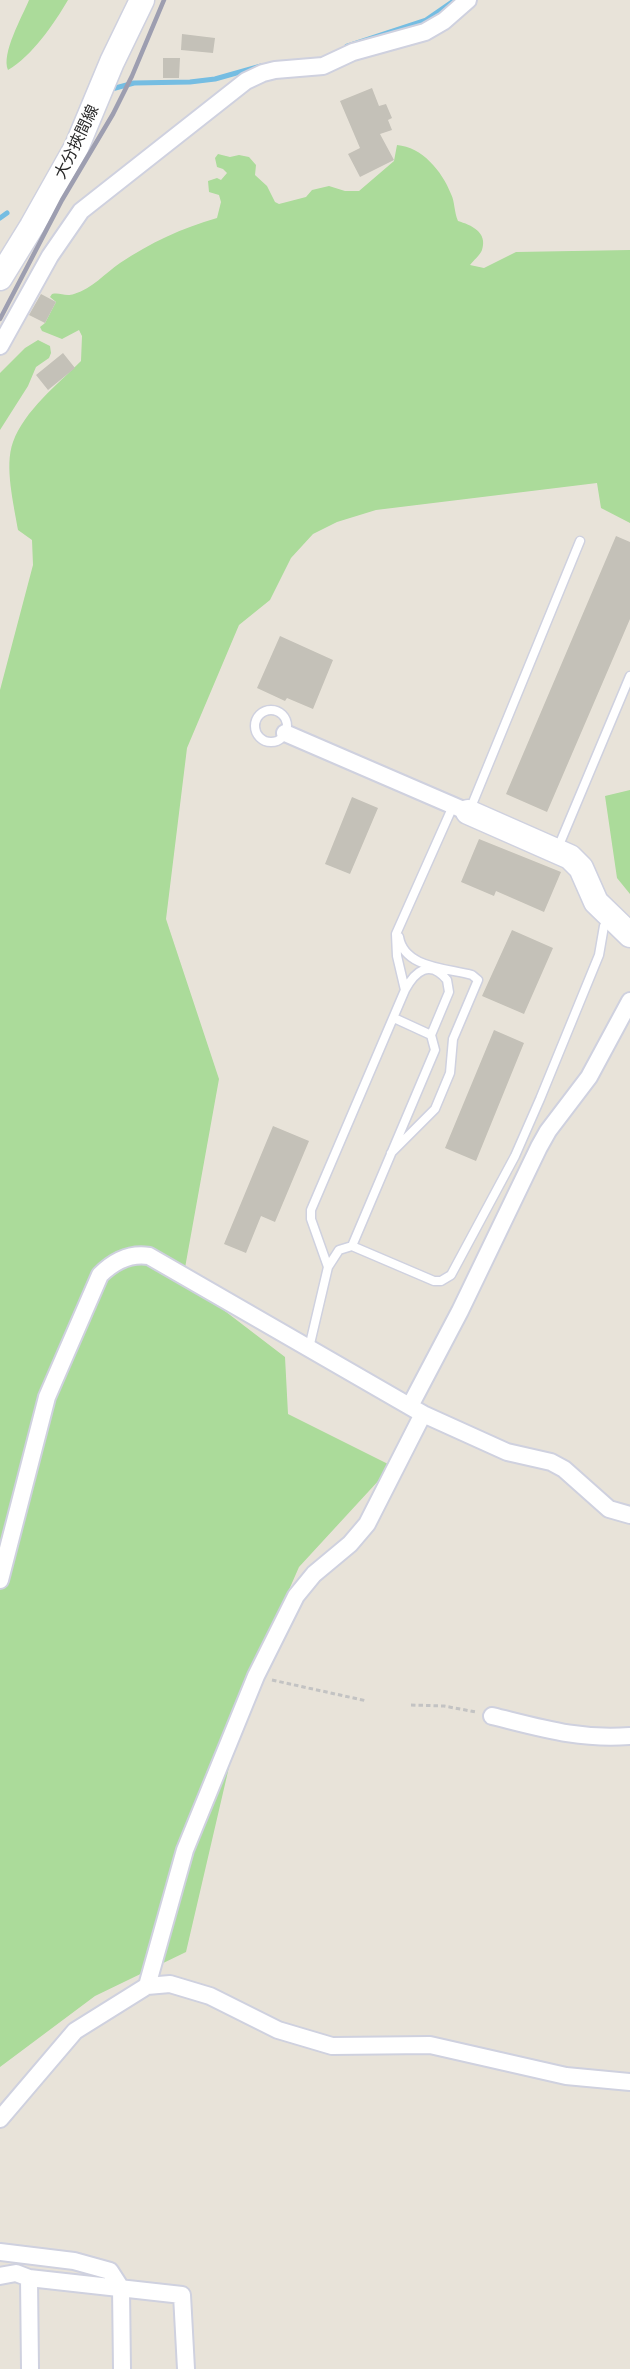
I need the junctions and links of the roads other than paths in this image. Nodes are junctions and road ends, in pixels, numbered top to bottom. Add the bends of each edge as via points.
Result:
1 (142, 0) edge
2 (468, 0) edge
3 (0, 278) edge
4 (0, 346) edge
5 (580, 541) dead end
6 (630, 676) edge
7 (285, 733) dead end
8 (461, 809) junction
9 (557, 850) junction
10 (610, 916) junction
11 (398, 929) junction
12 (630, 935) edge
13 (405, 990) junction
14 (630, 1001) edge
15 (394, 1018) junction
16 (431, 1035) junction
17 (391, 1153) junction
18 (352, 1246) junction
19 (328, 1267) junction
20 (309, 1348) junction
21 (416, 1410) junction
22 (630, 1515) edge
23 (0, 1580) edge
24 (492, 1716) road end
25 (630, 1736) edge
26 (147, 1986) junction
27 (630, 2082) edge
28 (0, 2119) edge
29 (0, 2252) edge
30 (0, 2276) edge
31 (29, 2278) junction
32 (121, 2288) junction
33 (30, 2369) edge
34 (122, 2369) edge
35 (186, 2369) edge

1 - 3 main road, 大分挾間線 via 76,146
2 - 4 street via 425,32 353,52 317,68 275,70 246,81 81,211 50,256
5 - 8 lane
6 - 9 lane
7 - 8 street
8 - 9 main road
8 - 11 lane
9 - 10 main road via 577,863 596,902
10 - 12 main road
10 - 18 lane via 604,926 599,956 515,1156 451,1275 434,1281
11 - 13 lane via 395,942
11 - 17 lane via 402,949 410,958 478,980 453,1039 450,1073 435,1109
13 - 15 lane
13 - 16 lane via 412,976 423,970 437,972 447,980 449,992
14 - 21 street via 589,1077 539,1147
15 - 16 lane
15 - 19 lane via 311,1210
16 - 17 lane via 435,1050
17 - 18 lane
18 - 19 lane via 339,1250
19 - 20 lane
20 - 21 street
20 - 23 street via 150,1256 133,1254 107,1268 94,1287 47,1397
21 - 22 street via 507,1452 551,1462 609,1509
21 - 26 street via 367,1524 296,1596 256,1676 185,1850
24 - 25 street via 572,1735
26 - 27 street via 170,1984 210,1996 278,2030 332,2046 430,2045 566,2076
26 - 28 street via 75,2031
29 - 32 street via 74,2261 110,2271
30 - 31 street via 16,2273
31 - 32 street
31 - 33 street
32 - 34 street
32 - 35 street via 182,2295

